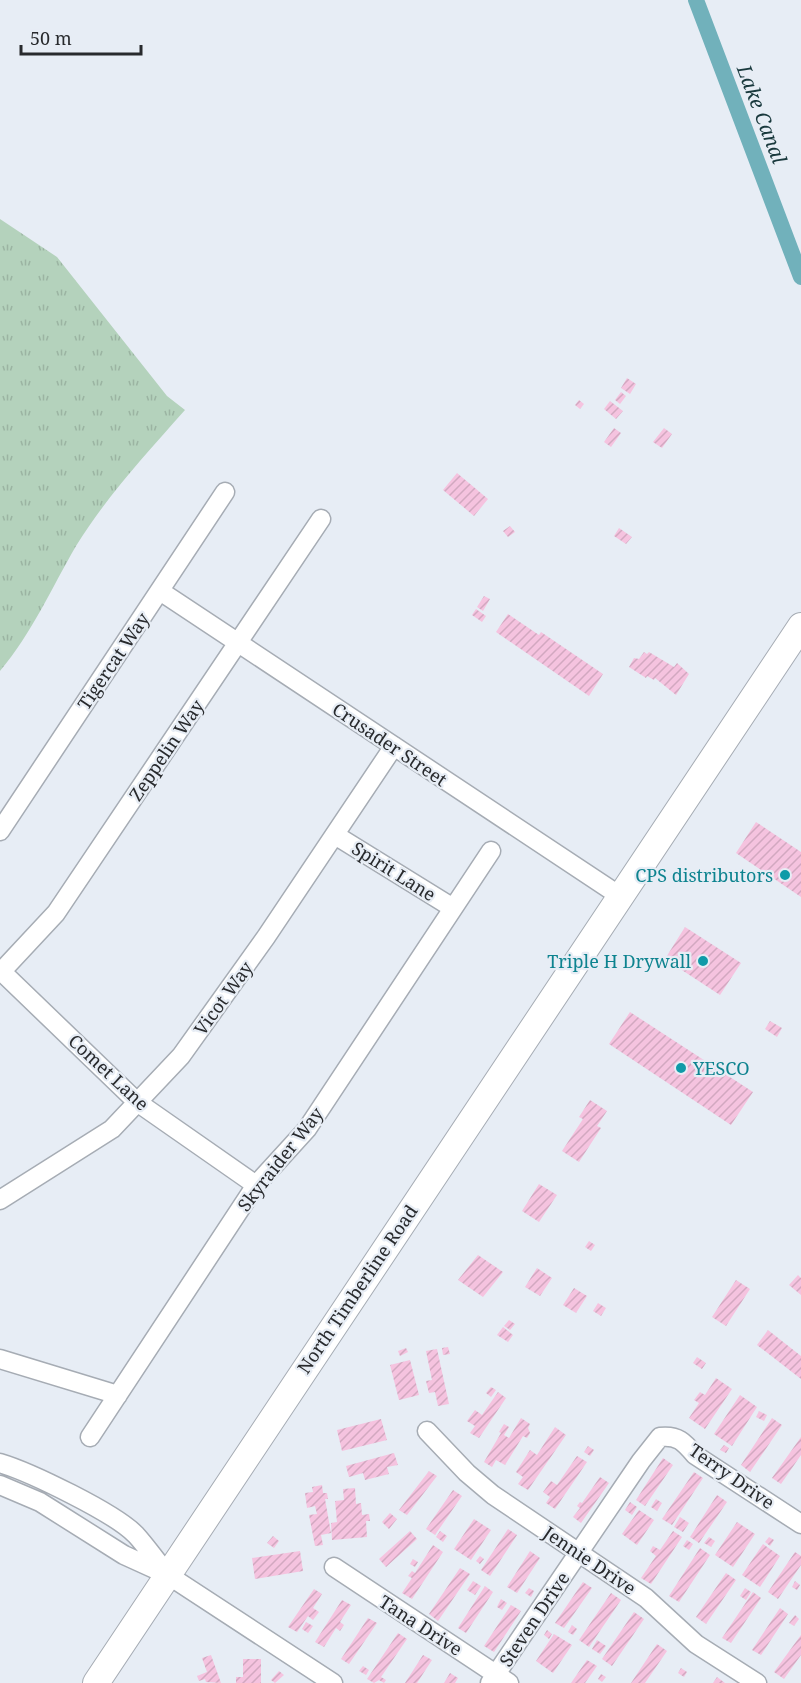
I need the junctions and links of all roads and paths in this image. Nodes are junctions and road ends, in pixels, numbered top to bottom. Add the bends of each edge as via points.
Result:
1 (225, 492) dead end
2 (321, 519) dead end
3 (160, 591) junction
4 (801, 626) edge
5 (239, 644) junction
6 (394, 746) junction
7 (0, 831) edge
8 (335, 835) junction
9 (491, 851) dead end
10 (620, 896) junction
11 (453, 908) junction
12 (1, 971) edge
13 (137, 1102) junction
14 (256, 1185) junction
15 (0, 1200) edge
16 (0, 1359) edge
17 (118, 1395) junction
18 (427, 1431) dead end
19 (90, 1437) dead end
20 (660, 1437) joint
21 (0, 1463) edge
22 (0, 1485) edge
23 (801, 1524) edge
24 (579, 1553) junction
25 (334, 1567) dead end
26 (168, 1575) junction
27 (498, 1680) edge
28 (96, 1683) edge
29 (333, 1683) edge
30 (757, 1683) edge

1 - 3 street, Tigercat Way
2 - 5 street, Zeppelin Way
3 - 5 street, Crusader Street
3 - 7 street, Tigercat Way
4 - 10 main road, North Timberline Road
5 - 6 street, Crusader Street
5 - 12 street, Zeppelin Way via 56,913
6 - 8 street, Vicot Way
6 - 10 street, Crusader Street
8 - 11 street, Spirit Lane
8 - 13 street, Vicot Way via 181,1056
9 - 11 street, Skyraider Way
10 - 26 main road, North Timberline Road
11 - 14 street, Skyraider Way via 307,1130
12 - 13 street, Comet Lane
13 - 14 street, Comet Lane
13 - 15 street, Vicot Way via 112,1129
14 - 17 street, Skyraider Way
16 - 17 street
17 - 19 street, Skyraider Way
18 - 24 street, Jennie Drive via 493,1495
20 - 23 street, Terry Drive via 682,1440 695,1455
20 - 24 street, Steven Drive
21 - 26 street via 58,1488 134,1533
22 - 26 street via 40,1502 124,1555
24 - 27 street, Steven Drive
24 - 30 street, Jennie Drive via 646,1598 696,1644
25 - 27 street, Tana Drive
26 - 28 main road, North Timberline Road
26 - 29 street

